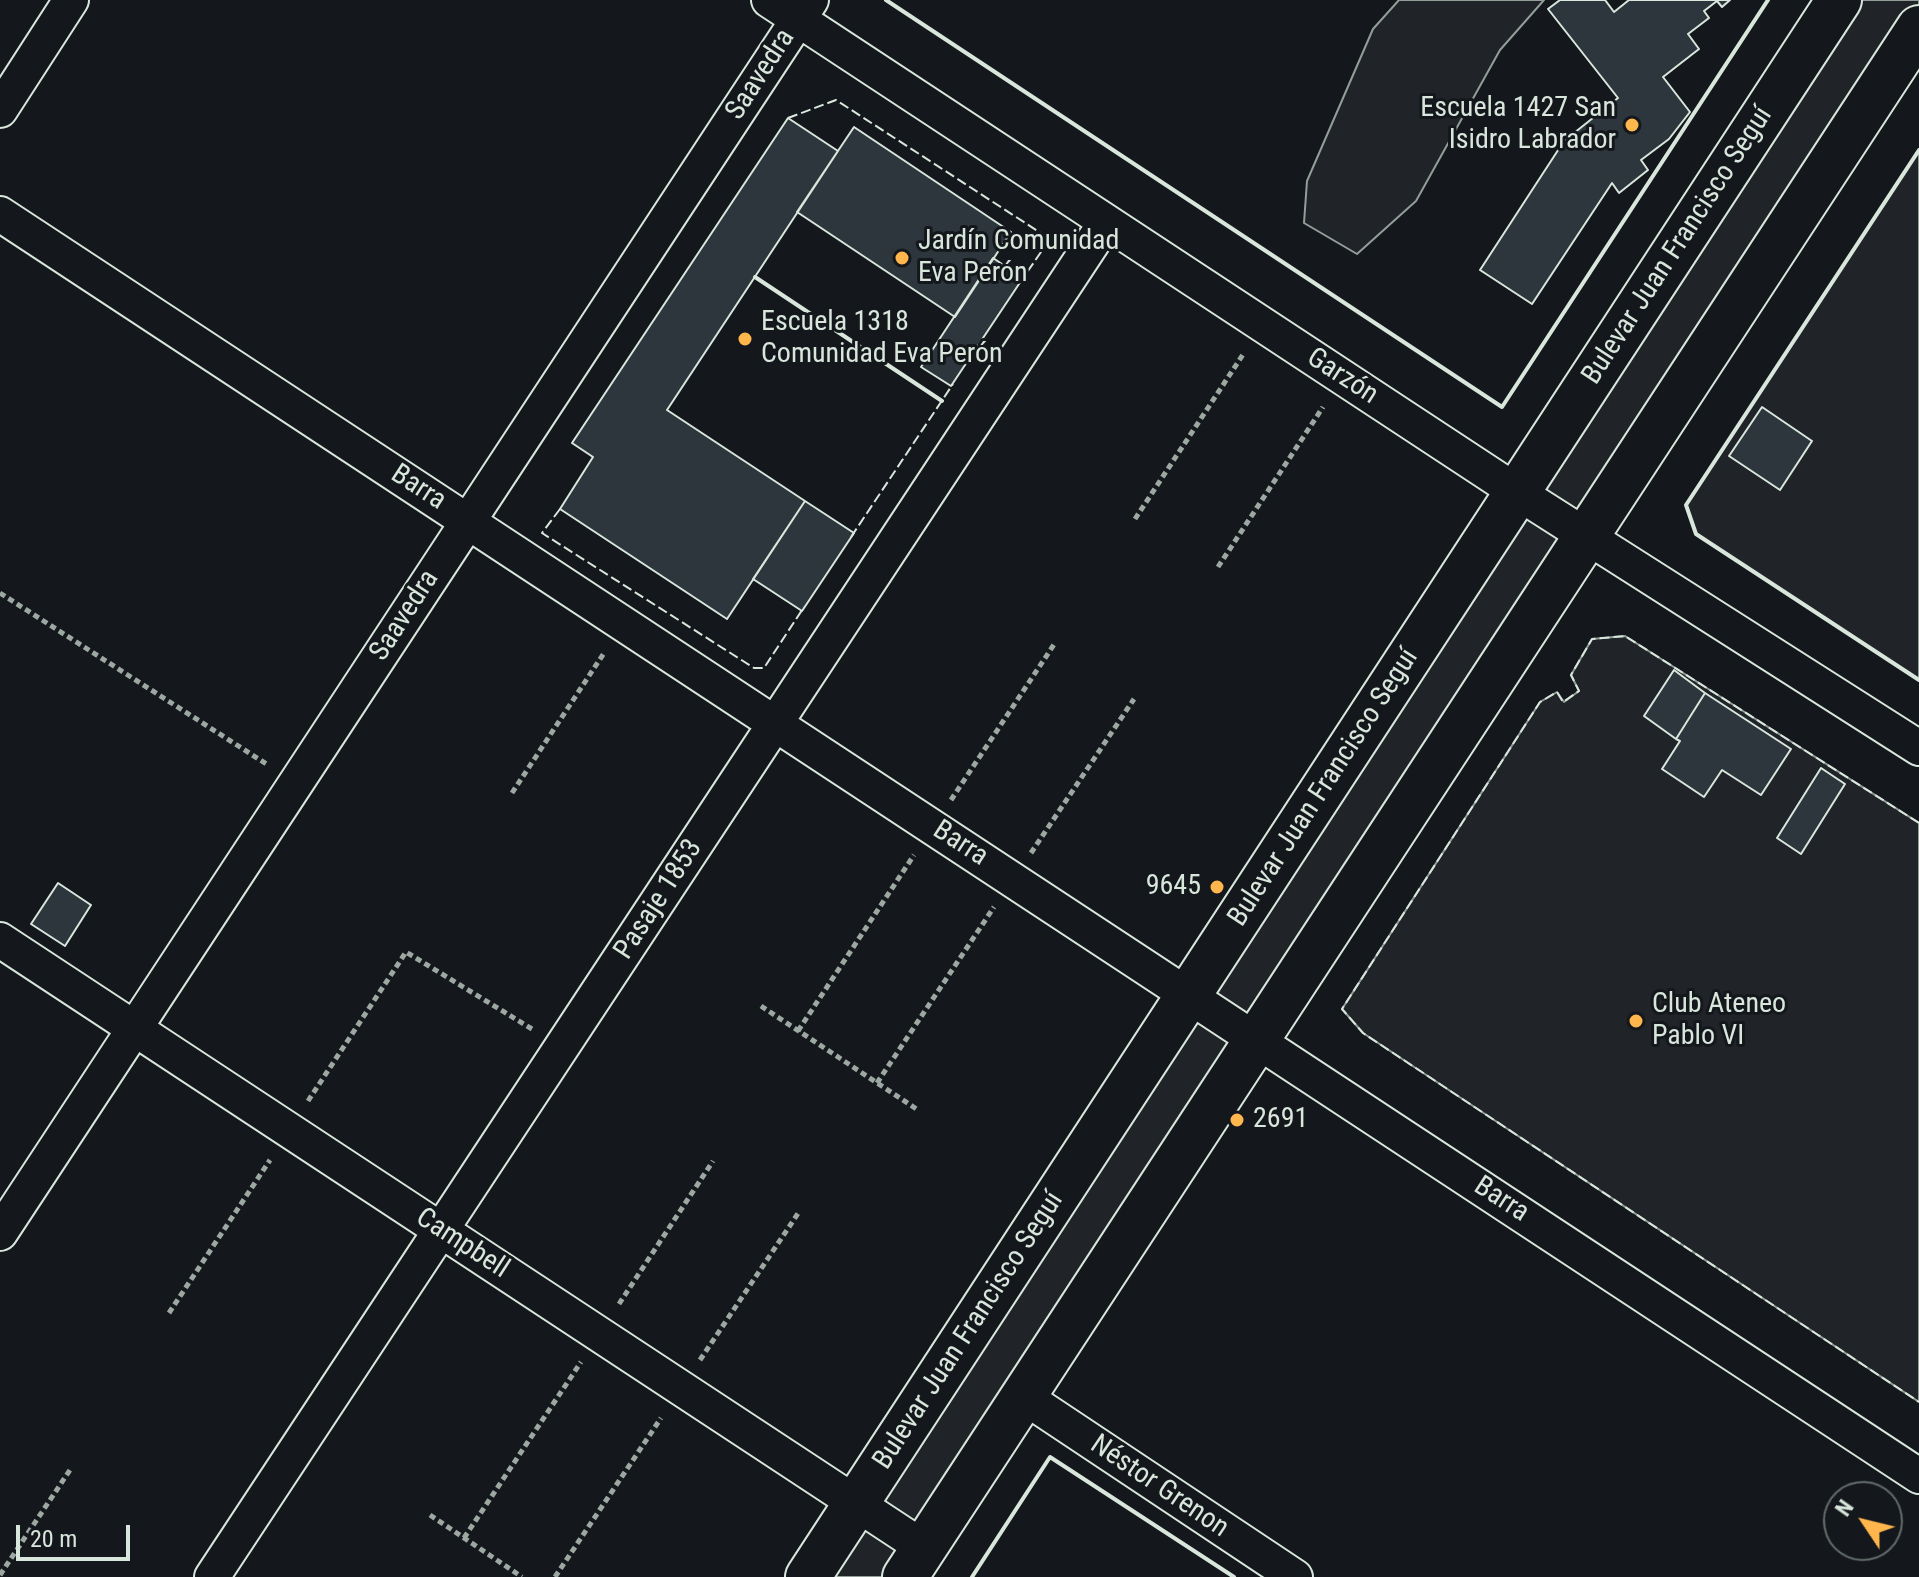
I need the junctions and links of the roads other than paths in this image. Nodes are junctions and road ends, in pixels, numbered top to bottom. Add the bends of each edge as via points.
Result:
1 (71, 0) edge
2 (769, 0) edge
3 (1839, 0) edge
4 (804, 10) edge
5 (1919, 28) edge
6 (0, 110) edge
7 (0, 214) edge
8 (1106, 222) junction
9 (1517, 492) junction
10 (468, 521) junction
11 (1586, 536) junction
12 (776, 723) junction
13 (1919, 748) edge
14 (0, 940) edge
15 (1189, 994) junction
16 (134, 1028) junction
17 (1257, 1040) junction
18 (441, 1230) junction
19 (0, 1233) edge
20 (1023, 1396) junction
21 (1919, 1476) edge
22 (856, 1504) junction
23 (914, 1562) edge
24 (212, 1577) edge
25 (808, 1577) edge
26 (1295, 1577) edge

1 - 6 street
2 - 4 street, Garzón
3 - 9 main road, Bulevar Juan Francisco Seguí
4 - 8 street, Garzón
4 - 10 street, Saavedra
5 - 11 main road
7 - 10 street, Barra
8 - 9 street, Garzón
8 - 12 street, Pasaje 1853
9 - 11 street, Garzón
9 - 15 main road, Bulevar Juan Francisco Seguí
10 - 12 street, Barra
10 - 16 street, Saavedra
11 - 13 street, Garzón
11 - 17 main road
12 - 15 street, Barra
12 - 18 street, Pasaje 1853
14 - 16 street, Campbell
15 - 17 street, Barra
15 - 22 main road, Bulevar Juan Francisco Seguí
16 - 18 street, Campbell
16 - 19 street, Saavedra
17 - 20 main road
17 - 21 street, Barra
18 - 22 street, Campbell
18 - 24 street, Pasaje 1853
20 - 23 main road
20 - 26 street, Néstor Grenon
22 - 23 street, Campbell
22 - 25 main road, Bulevar Juan Francisco Seguí

